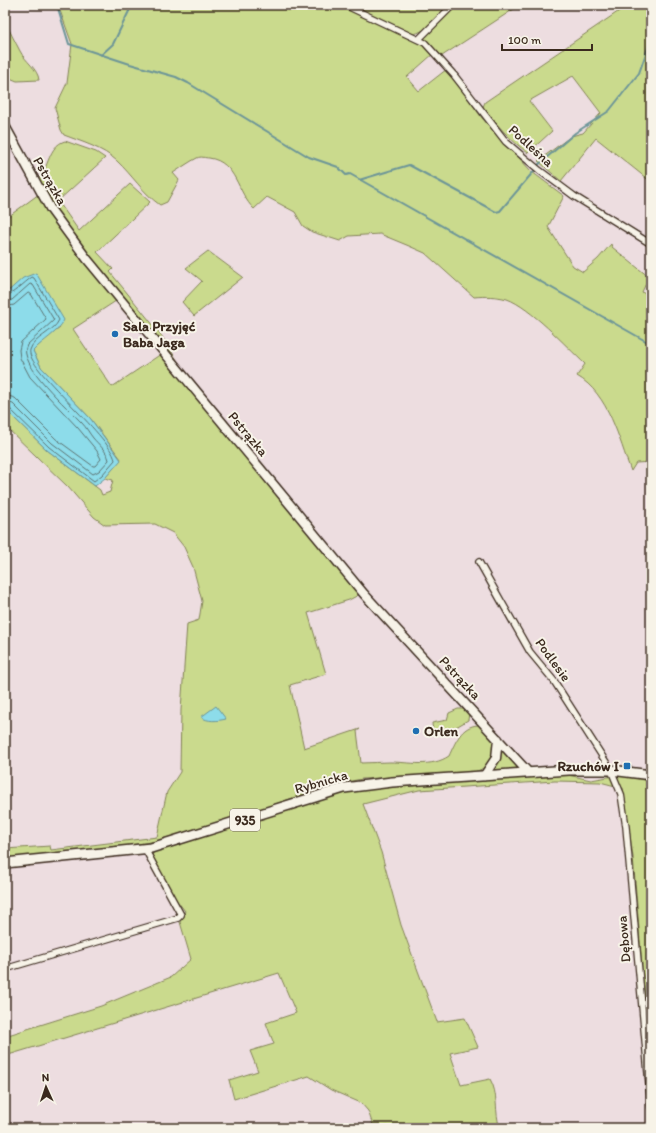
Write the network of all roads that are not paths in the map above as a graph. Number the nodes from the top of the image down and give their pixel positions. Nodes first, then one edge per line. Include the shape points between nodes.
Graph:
1 (345, 5) edge
2 (452, 5) edge
3 (419, 39) junction
4 (5, 126) edge
5 (651, 244) edge
6 (479, 562) dead end
7 (498, 739) junction
8 (611, 770) junction
9 (528, 772) junction
10 (651, 775) edge
11 (484, 776) junction
12 (145, 849) junction
13 (5, 863) edge
14 (5, 969) edge
15 (651, 1107) edge

1 - 3 street, Podleśna
2 - 3 street
3 - 5 street, Podleśna via 454,75 506,142 574,196
4 - 7 main road, Pstrązka via 51,210 87,259 364,594
6 - 8 street, Podlesie via 530,652 554,681
7 - 9 main road, Pstrązka
7 - 11 main road via 496,758
8 - 9 main road, Rybnicka / 935
8 - 10 main road, Rybnicka / 935
8 - 15 street, Dębowa via 621,794 625,815
9 - 11 main road, Rybnicka / 935
11 - 12 main road, Rybnicka / 935 via 344,788
12 - 13 main road, Rybnicka / 935
12 - 14 street via 181,915 178,918

